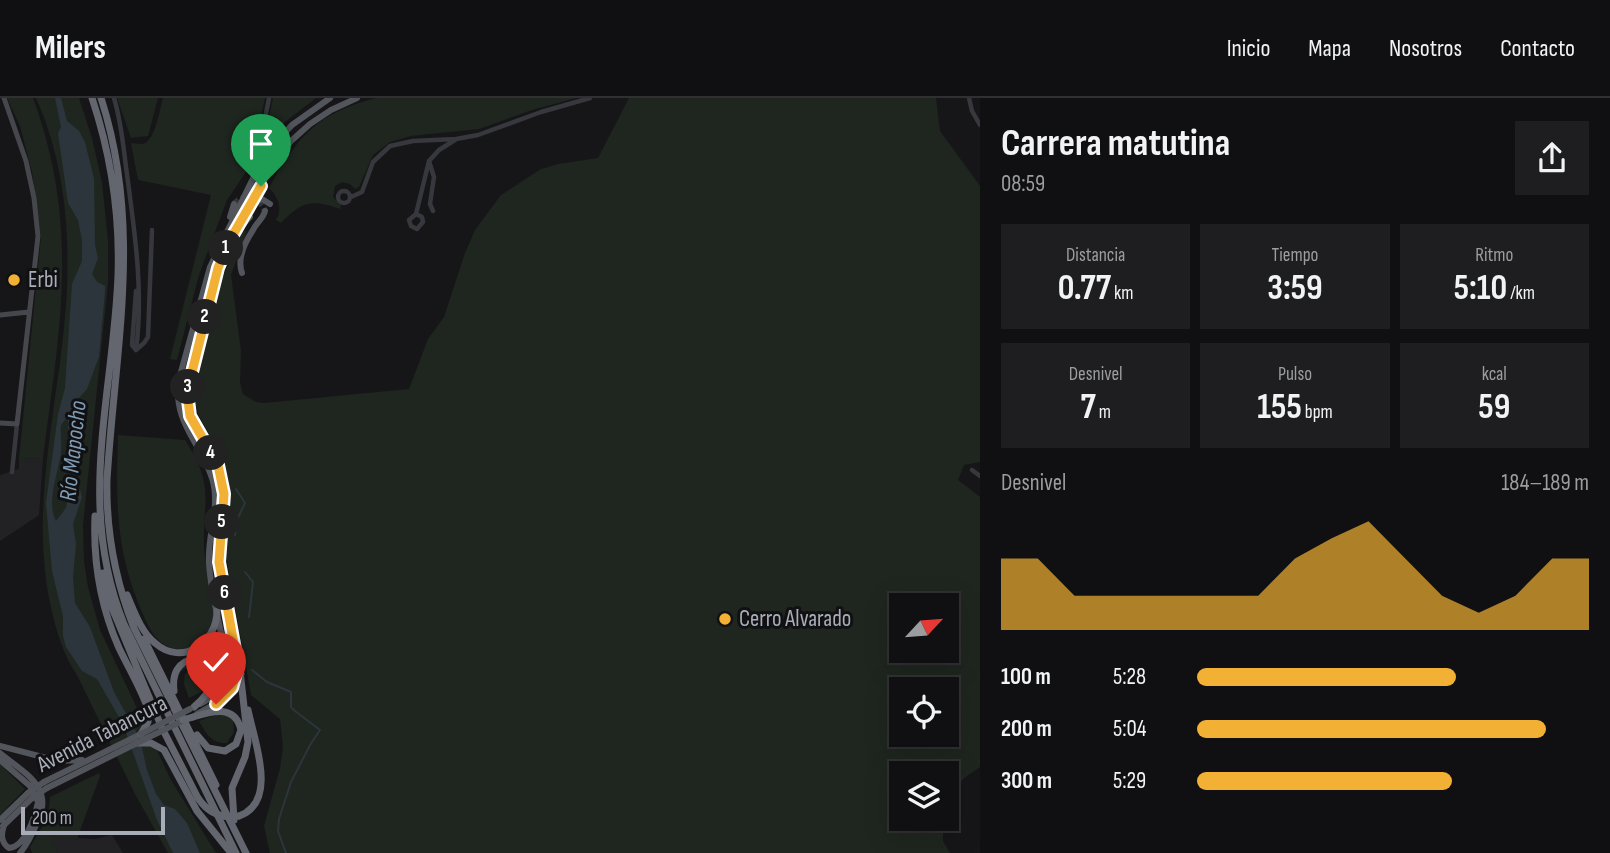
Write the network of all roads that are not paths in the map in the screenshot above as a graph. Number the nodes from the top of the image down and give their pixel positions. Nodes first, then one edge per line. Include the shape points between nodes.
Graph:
1 (4, 98) edge
2 (92, 98) edge
3 (101, 98) edge
4 (114, 98) edge
5 (269, 98) edge
6 (330, 98) edge
7 (357, 98) edge
8 (590, 98) edge
9 (969, 98) edge
10 (980, 125) edge
11 (456, 139) junction
12 (258, 155) dead end
13 (429, 161) junction
14 (261, 186) junction
15 (351, 197) dead end
16 (234, 204) dead end
17 (250, 204) junction
18 (265, 211) dead end
19 (433, 211) dead end
20 (416, 214) dead end
21 (250, 217) dead end
22 (152, 230) dead end
23 (230, 233) junction
24 (242, 273) dead end
25 (29, 312) junction
26 (0, 315) edge
27 (0, 423) edge
28 (17, 424) junction
29 (972, 470) dead end
30 (12, 472) dead end
31 (980, 476) edge
32 (99, 490) junction
33 (103, 555) junction
34 (116, 573) junction
35 (128, 611) junction
36 (217, 611) junction
37 (238, 660) junction
38 (240, 671) junction
39 (176, 702) junction
40 (190, 716) junction
41 (165, 725) junction
42 (141, 734) junction
43 (137, 743) junction
44 (0, 746) edge
45 (0, 753) edge
46 (0, 760) edge
47 (93, 760) junction
48 (226, 814) junction
49 (2, 824) edge
50 (238, 838) junction
51 (26, 845) junction
52 (20, 853) edge
53 (29, 853) edge
54 (234, 853) edge
55 (246, 853) edge

1 - 25 street via 23,148 36,211 38,246
2 - 32 highway via 109,164 118,259
3 - 34 highway via 117,157 125,242 107,492
4 - 22 street via 124,136 137,263 132,343 136,350 148,337
5 - 12 street
6 - 23 main road via 292,125 271,148
7 - 14 main road via 301,132
8 - 11 street
9 - 10 street
11 - 13 street
11 - 15 street via 390,146 373,162 362,192
13 - 19 street via 434,177
13 - 20 street
14 - 17 main road
14 - 17 main road via 270,204 260,199
16 - 23 main road
17 - 23 main road
18 - 24 main road via 240,261
21 - 23 main road
23 - 36 main road via 208,275 177,391 183,422 215,491 209,557
23 - 37 main road via 213,282 187,398 190,416 223,482 219,562
25 - 26 street
25 - 28 street
27 - 28 street
28 - 30 street
29 - 31 street
32 - 33 highway
32 - 42 highway via 94,548 99,587 111,629 149,714
33 - 38 highway, bridge via 112,608 166,737 198,798 211,813 223,817 239,816 254,807 262,787
33 - 54 highway via 124,624
34 - 35 highway
34 - 36 highway via 146,634 165,650 181,653 201,646 214,629
35 - 39 highway
35 - 48 highway
36 - 40 main road via 228,674 222,689
37 - 38 highway
37 - 40 main road via 228,694
38 - 50 highway via 248,742 232,794
39 - 40 highway
39 - 40 highway via 173,685 177,669 188,660 200,660 211,669 214,684
40 - 40 highway via 215,710 229,713 239,723 239,739 229,750 205,746
40 - 41 main road, Avenida Tabancura, bridge
40 - 41 main road, Avenida Tabancura, bridge
40 - 48 highway
41 - 42 main road, Avenida Tabancura, bridge
41 - 43 main road, Avenida Tabancura, bridge
42 - 47 main road, Avenida Tabancura
43 - 47 main road, Avenida Tabancura
43 - 54 highway via 162,748 197,811
44 - 47 main road via 63,762
45 - 51 main road via 33,780 42,794 43,810
46 - 49 main road via 30,786 38,802 16,847 2,842
47 - 49 main road, Avenida Tabancura, bridge via 30,795
48 - 50 highway
50 - 55 highway
51 - 52 main road
51 - 53 street

